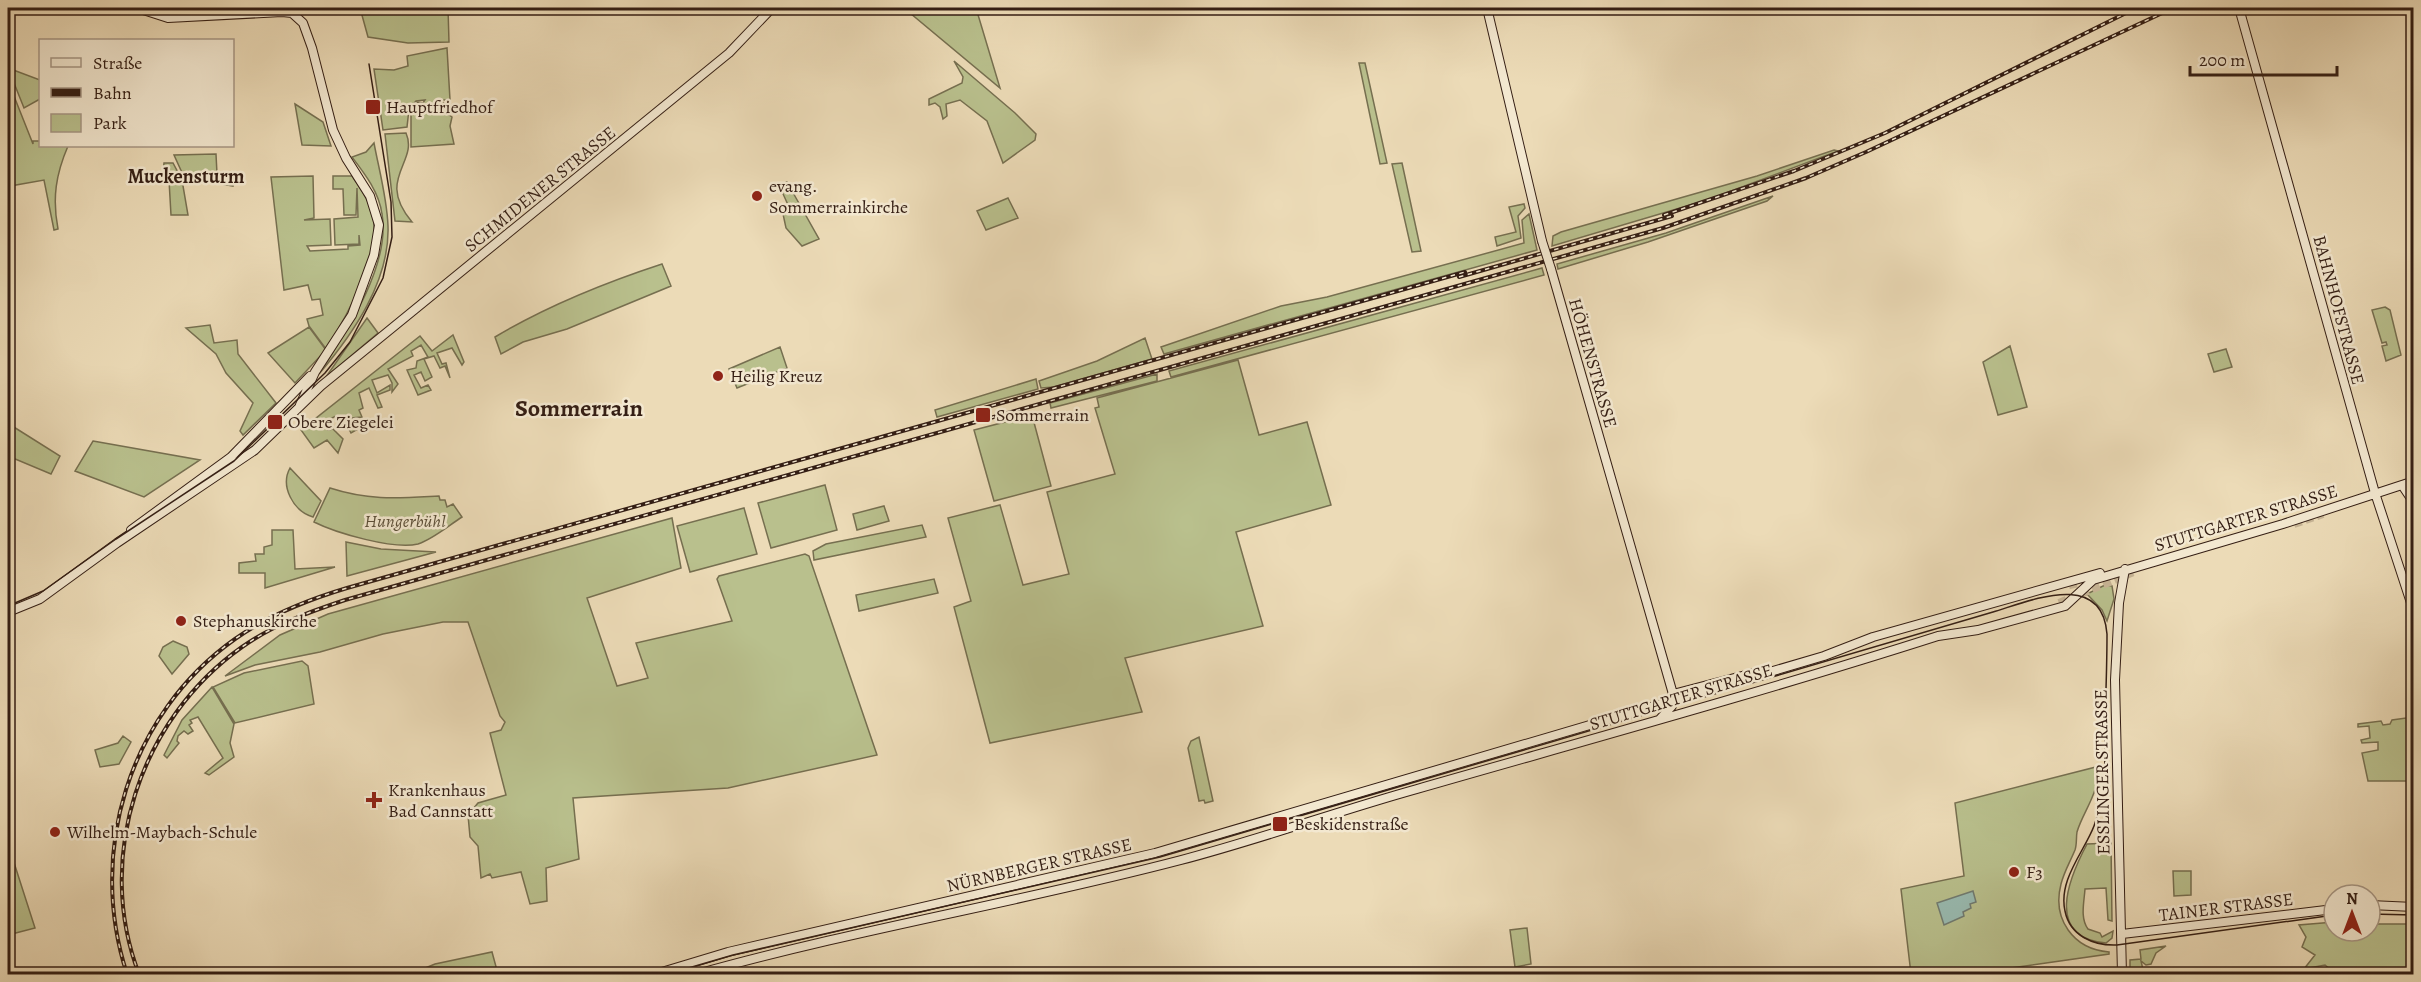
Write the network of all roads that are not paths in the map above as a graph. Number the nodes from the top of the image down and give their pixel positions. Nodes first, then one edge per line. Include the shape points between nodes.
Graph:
1 (137, 8) edge
2 (772, 8) edge
3 (1487, 8) edge
4 (2240, 11) edge
5 (315, 372) junction
6 (320, 387) junction
7 (306, 391) junction
8 (294, 394) junction
9 (297, 409) junction
10 (2414, 481) edge
11 (2402, 484) junction
12 (2375, 493) junction
13 (2414, 503) edge
14 (117, 543) junction
15 (2125, 569) junction
16 (2079, 578) junction
17 (2102, 578) junction
18 (2068, 581) junction
19 (2058, 587) tunnel mouth
20 (2121, 589) junction
21 (2078, 593) junction
22 (2059, 603) tunnel mouth
23 (8, 612) edge
24 (2414, 612) edge
25 (1934, 620) junction
26 (1938, 636) junction
27 (1673, 697) junction
28 (1691, 711) junction
29 (1659, 720) junction
30 (1426, 774) joint
31 (1224, 833) junction
32 (1205, 839) junction
33 (1238, 843) joint
34 (1215, 850) junction
35 (1196, 855) junction
36 (2382, 906) edge
37 (2414, 907) edge
38 (2322, 910) edge
39 (2122, 934) junction
40 (655, 975) edge
41 (697, 975) edge
42 (2122, 975) edge

1 - 5 main road via 168,18 282,12 292,13 303,23 333,130 370,196 379,225 374,255 352,315
2 - 6 main road, SCHMIDENER STRASSE via 729,53
3 - 27 main road, HÖHENSTRASSE, bridge via 1542,240
4 - 12 main road, BAHNHOFSTRASSE
5 - 7 main road
5 - 8 main road
6 - 7 main road, SCHMIDENER STRASSE
6 - 9 main road, SCHMIDENER STRASSE
7 - 8 main road, SCHMIDENER STRASSE
7 - 9 main road, SCHMIDENER STRASSE
8 - 14 main road, SCHMIDENER STRASSE via 231,456 149,514
9 - 14 main road, SCHMIDENER STRASSE via 253,452
10 - 11 main road, STUTTGARTER STRASSE
11 - 12 main road, STUTTGARTER STRASSE
11 - 13 main road
12 - 15 main road, STUTTGARTER STRASSE
12 - 24 main road, BAHNHOFSTRASSE
14 - 23 main road, SCHMIDENER STRASSE via 40,599
15 - 16 main road, STUTTGARTER STRASSE
15 - 17 main road, STUTTGARTER STRASSE
15 - 20 main road, ESSLINGER STRASSE
16 - 18 main road, STUTTGARTER STRASSE
16 - 21 main road
17 - 20 main road via 2114,580
17 - 21 main road, STUTTGARTER STRASSE
18 - 21 main road
18 - 25 main road, STUTTGARTER STRASSE
19 - 25 main road
20 - 39 main road, ESSLINGER STRASSE via 2115,680
21 - 26 main road, STUTTGARTER STRASSE via 2065,606 1978,630
22 - 26 main road
25 - 27 main road, STUTTGARTER STRASSE via 1788,667
26 - 28 main road, STUTTGARTER STRASSE
27 - 28 main road
27 - 29 main road via 1669,710
27 - 30 main road, STUTTGARTER STRASSE
28 - 29 main road, STUTTGARTER STRASSE
29 - 33 main road, STUTTGARTER STRASSE
30 - 31 main road, NÜRNBERGER STRASSE
31 - 32 main road, NÜRNBERGER STRASSE
31 - 34 main road via 1215,841
32 - 35 main road via 1205,847
32 - 40 main road, NÜRNBERGER STRASSE via 728,952
33 - 34 main road, NÜRNBERGER STRASSE
34 - 35 main road, NÜRNBERGER STRASSE
35 - 41 main road, NÜRNBERGER STRASSE via 775,953
36 - 37 main road
38 - 39 main road, TAINER STRASSE
39 - 42 main road, ESSLINGER STRASSE

